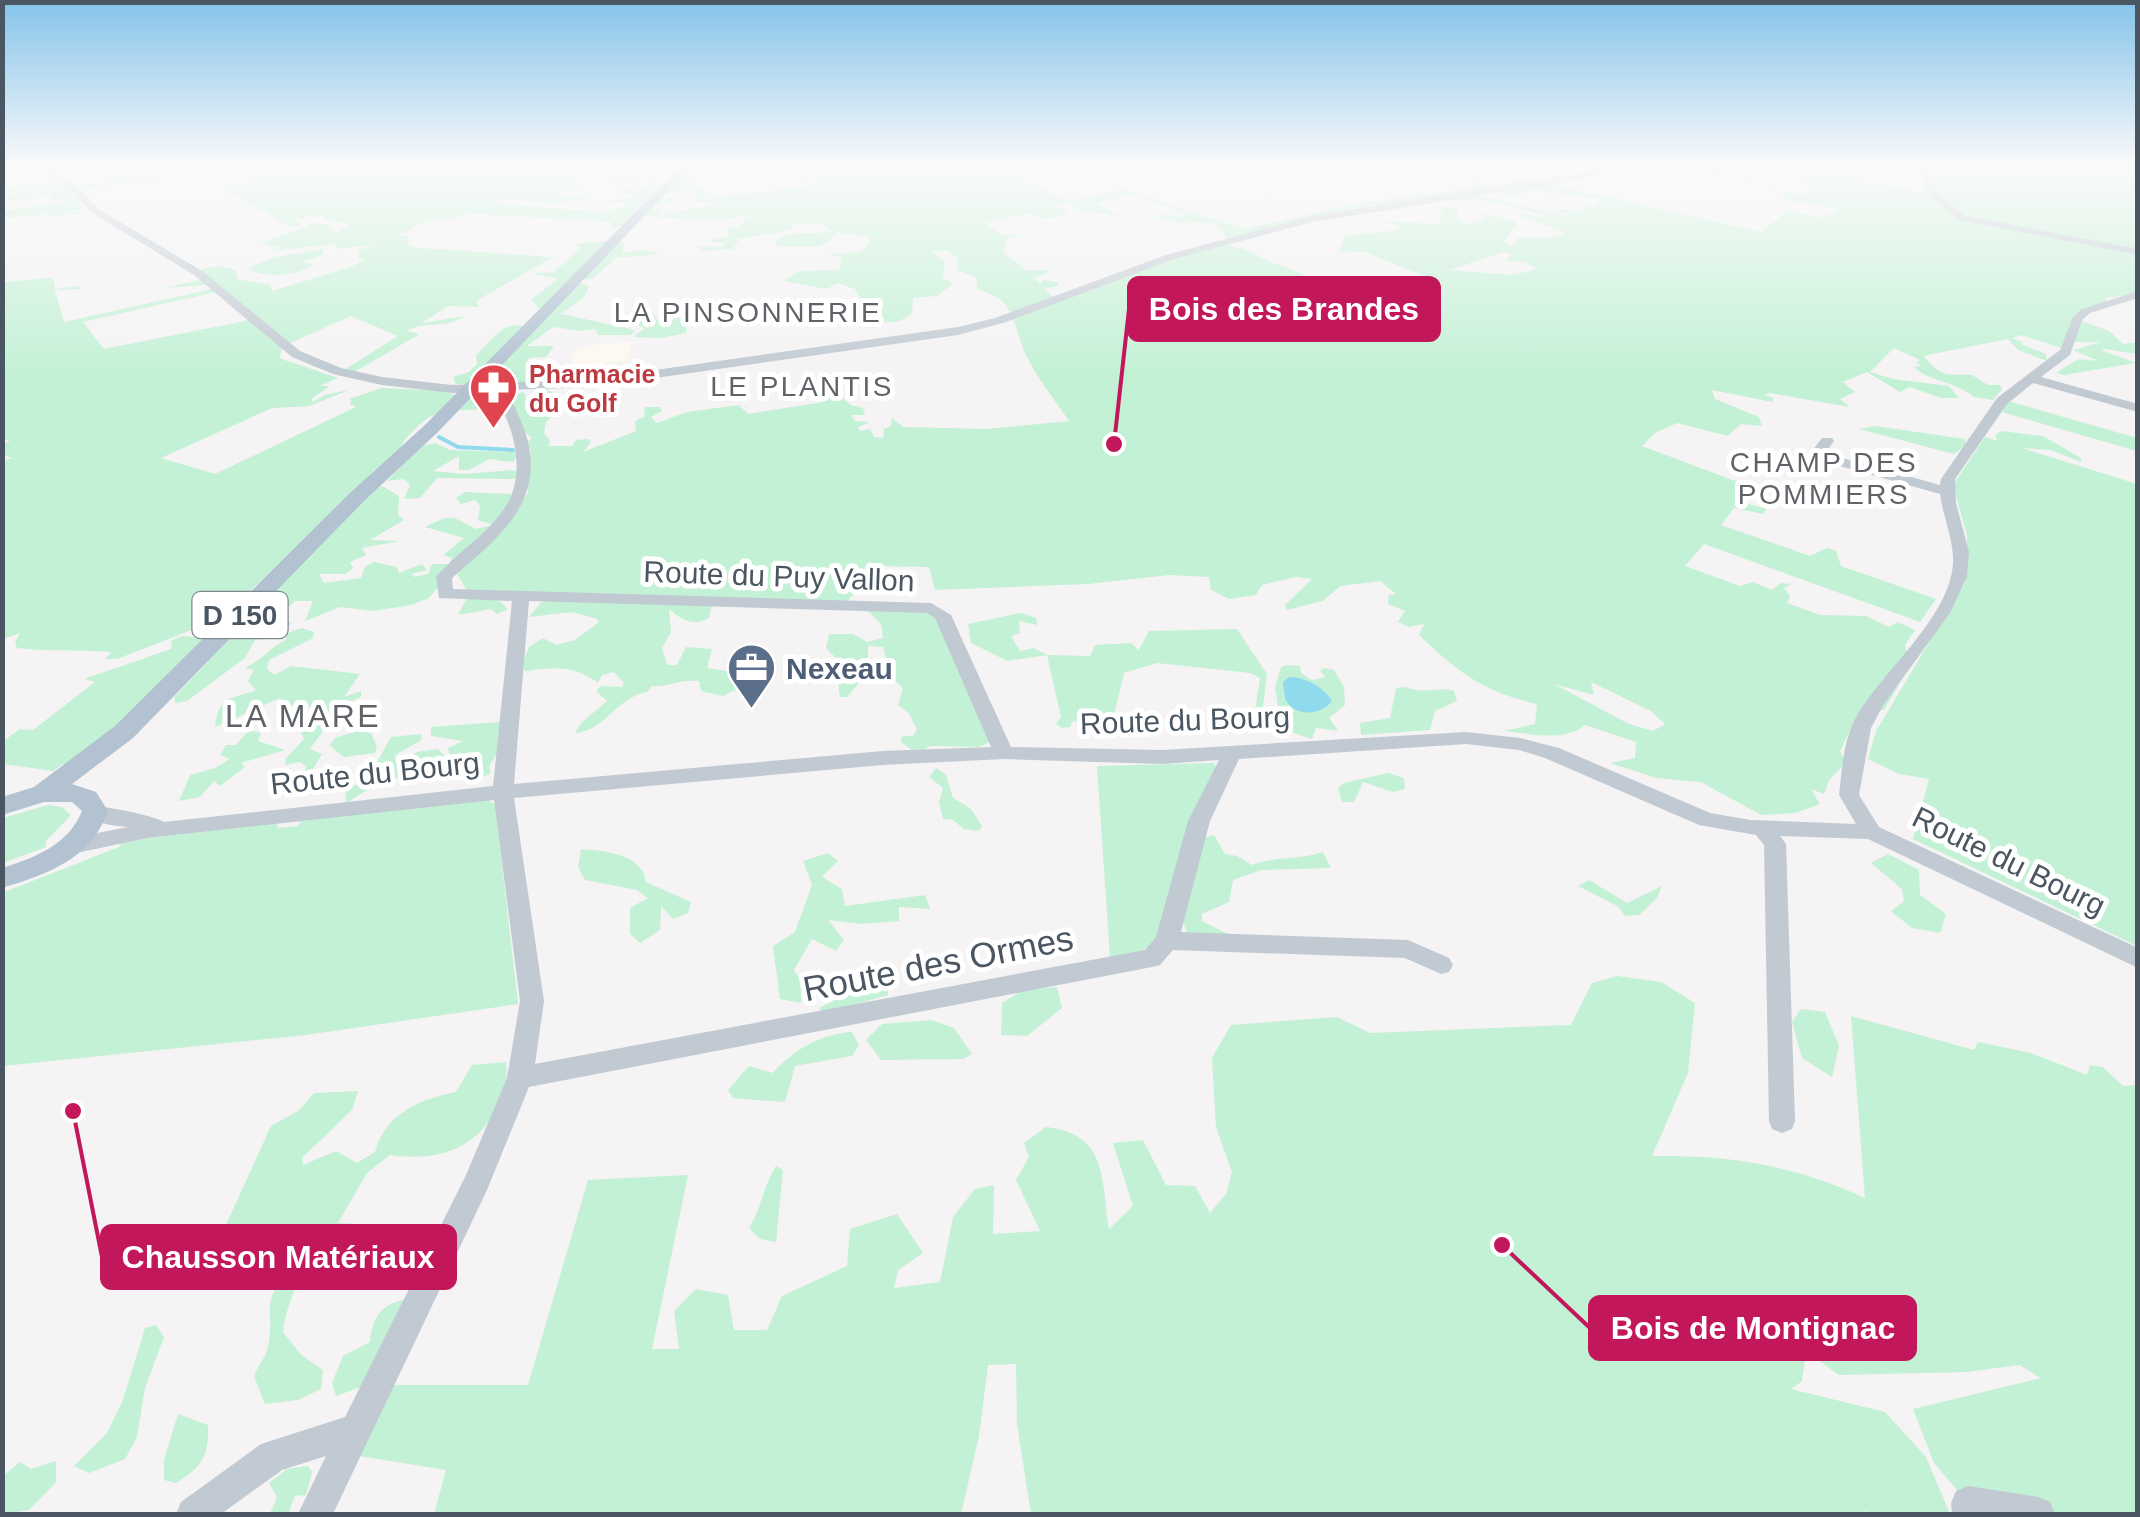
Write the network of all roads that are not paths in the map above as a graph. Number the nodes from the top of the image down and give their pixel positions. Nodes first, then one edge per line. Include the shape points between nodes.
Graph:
1 (135, 235) edge
2 (619, 235) edge
3 (1250, 235) edge
4 (2044, 235) edge
5 (2138, 252) edge
6 (2138, 294) edge
7 (2033, 379) junction
8 (501, 387) junction
9 (465, 388) junction
10 (2138, 408) edge
11 (1827, 442) dead end
12 (1946, 491) junction
13 (521, 596) junction
14 (124, 732) junction
15 (1004, 752) junction
16 (1231, 754) junction
17 (504, 792) junction
18 (44, 793) junction
19 (1848, 794) junction
20 (4, 804) edge
21 (91, 805) junction
22 (191, 826) junction
23 (1762, 827) junction
24 (1819, 828) junction
25 (1871, 832) junction
26 (72, 846) junction
27 (2, 878) edge
28 (1166, 941) junction
29 (2138, 959) edge
30 (1441, 964) dead end
31 (520, 1078) junction
32 (1782, 1121) dead end
33 (356, 1430) junction
34 (193, 1514) edge
35 (315, 1514) edge
36 (1970, 1514) edge
37 (2038, 1514) edge

1 - 9 street via 198,273 296,354 382,381
2 - 9 main road, D 150
3 - 8 street via 958,331 592,383
4 - 5 street
6 - 7 street via 2086,311 2066,352
7 - 10 street
7 - 12 street via 2002,400 1948,478
8 - 9 street
8 - 13 street via 524,452 513,514 444,577 446,594
9 - 14 main road, D 150
11 - 12 street via 1812,460
12 - 19 street via 1960,576 1864,721
13 - 15 street, Route du Puy Vallon via 931,608 942,614
13 - 17 street
14 - 18 main road, D 150
14 - 21 main road, D 150 via 95,770
15 - 16 street, Route du Bourg via 1115,758
15 - 17 street, Route du Bourg
16 - 23 street, Route du Bourg via 1466,738 1520,744 1706,820
16 - 28 street via 1199,821
17 - 22 street, Route du Bourg
17 - 31 street via 532,1001
18 - 20 main road
18 - 21 main road via 76,793
19 - 24 street
19 - 25 street
21 - 22 street, Route du Bourg via 129,821
21 - 26 main road via 92,822
22 - 26 street, Route du Bourg
23 - 24 street, Route du Bourg
23 - 32 street via 1774,844
24 - 25 street, Route du Bourg
25 - 29 street, Route du Bourg
26 - 27 main road
28 - 30 street via 1408,949
28 - 31 street, Route des Ormes via 1152,958
31 - 33 street
33 - 34 street via 273,1456
33 - 35 street
36 - 37 street via 1968,1504

